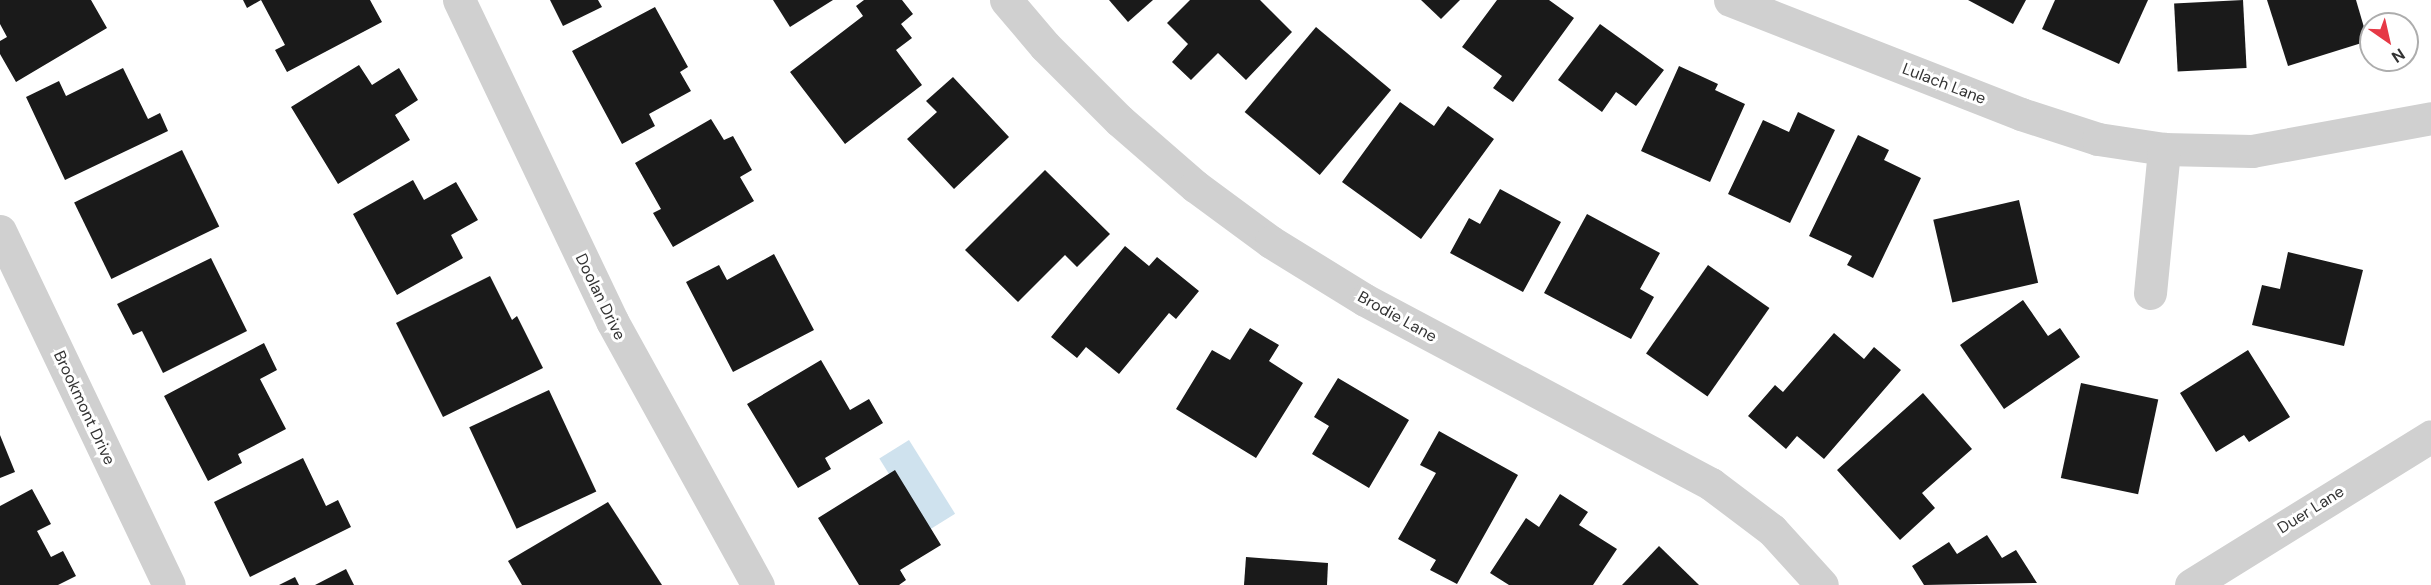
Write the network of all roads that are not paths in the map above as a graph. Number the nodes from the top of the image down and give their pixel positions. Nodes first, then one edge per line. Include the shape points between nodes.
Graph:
1 (459, 0) edge
2 (1006, 0) edge
3 (1730, 0) edge
4 (2431, 117) edge
5 (2164, 149) junction
6 (0, 231) edge
7 (2150, 293) dead end
8 (2431, 436) edge
9 (169, 585) edge
10 (758, 585) edge
11 (1822, 585) edge
12 (2191, 585) edge

1 - 10 street, Doolan Drive via 612,321
2 - 11 street, Brodie Lane via 1045,46 1119,120 1195,186 1271,242 1365,300 1711,484 1772,530
3 - 5 street, Lulach Lane via 2021,114 2098,139
4 - 5 street, Lulach Lane via 2252,151
5 - 7 street
6 - 9 street, Brookmont Drive
8 - 12 street, Duer Lane

